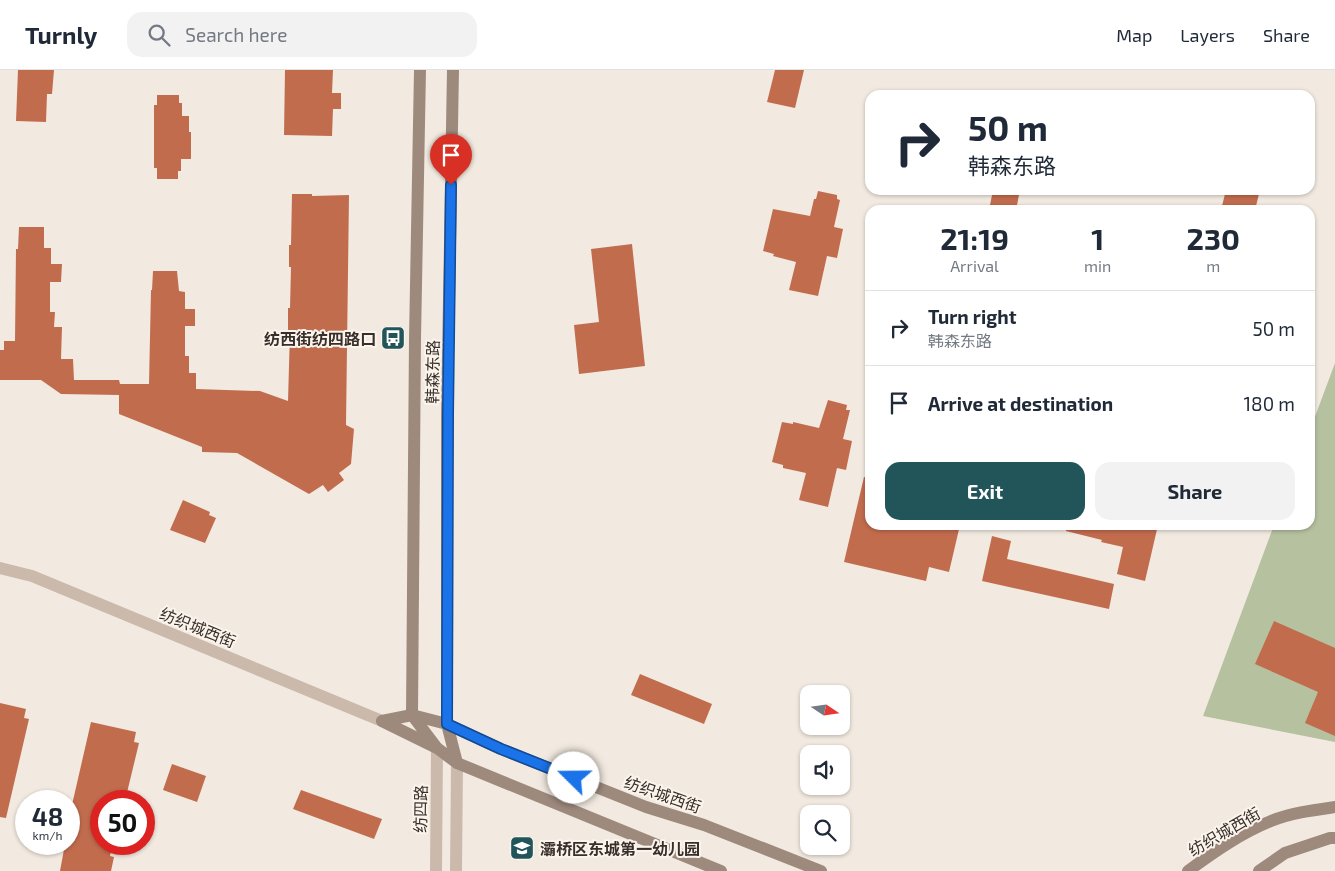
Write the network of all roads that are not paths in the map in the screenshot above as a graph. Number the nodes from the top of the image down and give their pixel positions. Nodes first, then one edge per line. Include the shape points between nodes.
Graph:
1 (420, 70) edge
2 (453, 70) edge
3 (0, 568) edge
4 (412, 715) junction
5 (382, 721) junction
6 (447, 724) junction
7 (437, 748) junction
8 (457, 763) junction
9 (1335, 806) edge
10 (1335, 838) edge
11 (436, 871) edge
12 (456, 871) edge
13 (721, 871) edge
14 (821, 871) edge
15 (1188, 871) edge
16 (1259, 871) edge

1 - 4 main road, 韩森东路
2 - 6 main road, 韩森东路
3 - 5 street, 纺织城西街 via 32,576
4 - 5 main road, 纺织城西街
4 - 6 main road, 纺织城西街
4 - 7 main road
5 - 7 main road, 纺织城西街
6 - 8 main road, 韩森东路
6 - 14 main road, 纺织城西街 via 646,807 704,825
7 - 8 main road, 纺织城西街
7 - 11 street, 纺四路
8 - 12 street
8 - 13 main road, 纺织城西街
9 - 15 main road, 纺织城西街 via 1272,821 1212,853
10 - 16 main road via 1284,853

